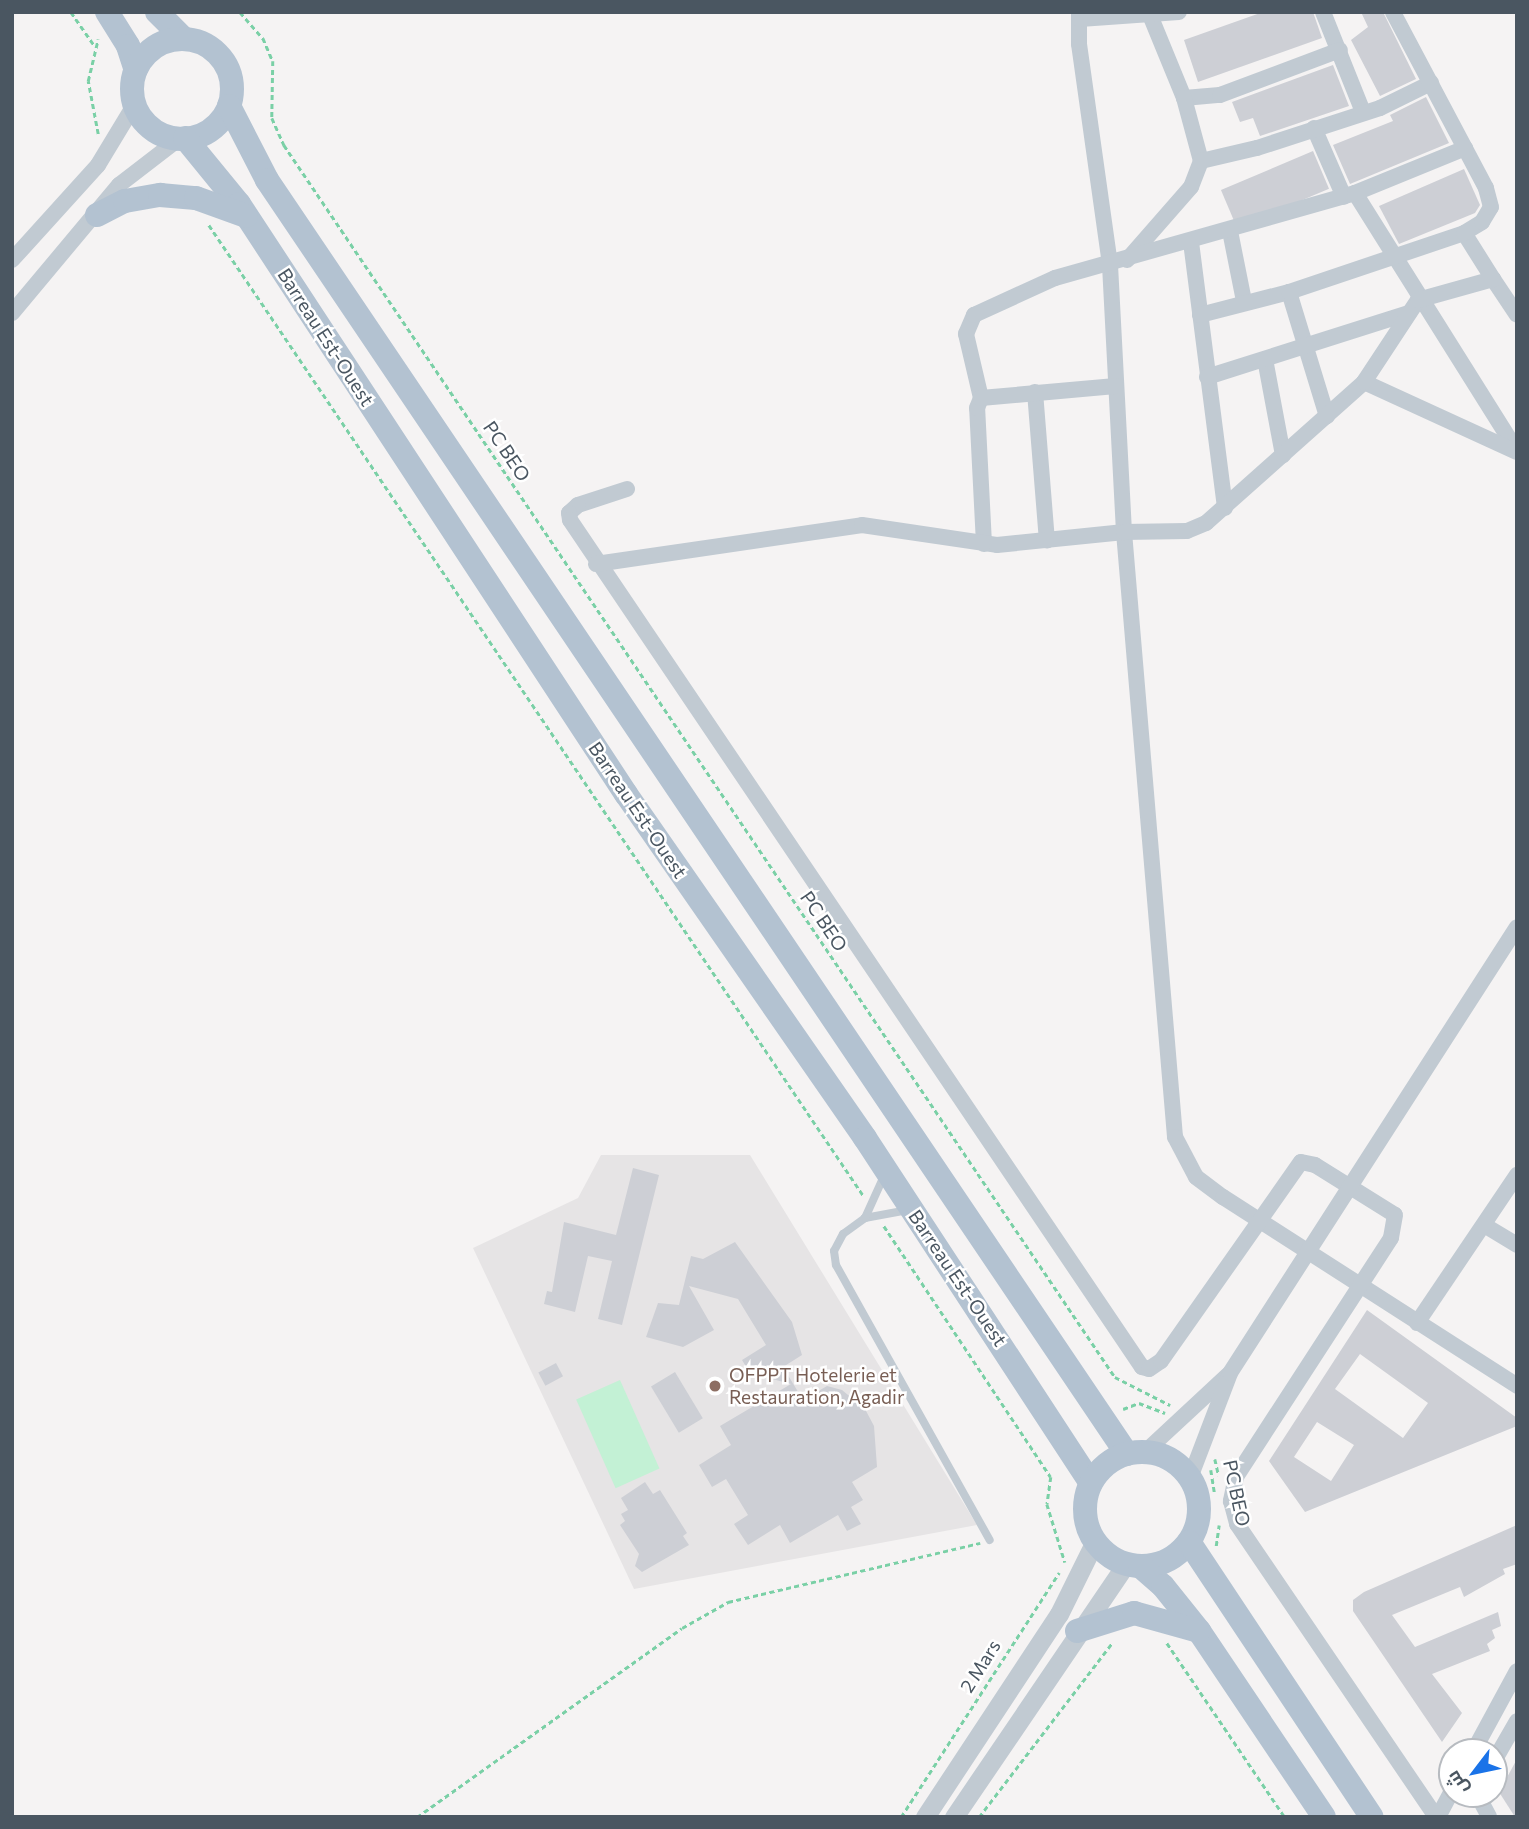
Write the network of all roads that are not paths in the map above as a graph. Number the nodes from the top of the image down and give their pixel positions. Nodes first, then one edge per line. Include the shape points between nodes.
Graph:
1 (157, 12) edge
2 (1177, 12) edge
3 (1341, 12) edge
4 (1393, 12) edge
5 (109, 15) edge
6 (1150, 15) junction
7 (1080, 16) edge
8 (1325, 16) edge
9 (184, 39) junction
10 (1340, 50) junction
11 (136, 70) junction
12 (1431, 83) junction
13 (1184, 97) junction
14 (135, 104) junction
15 (229, 106) junction
16 (1363, 111) junction
17 (1314, 128) junction
18 (182, 138) junction
19 (1465, 148) junction
20 (1201, 161) junction
21 (1349, 195) junction
22 (97, 215) junction
23 (247, 217) junction
24 (1230, 232) junction
25 (1464, 233) junction
26 (1191, 242) junction
27 (1394, 256) junction
28 (12, 260) edge
29 (1127, 260) junction
30 (1110, 265) junction
31 (1493, 279) junction
32 (1289, 292) junction
33 (1244, 301) junction
34 (1413, 307) junction
35 (12, 313) edge
36 (1200, 315) junction
37 (1517, 315) edge
38 (1305, 346) junction
39 (1265, 359) junction
40 (1207, 377) junction
41 (1364, 382) junction
42 (1115, 386) junction
43 (1035, 392) junction
44 (981, 398) junction
45 (1326, 416) junction
46 (1517, 452) edge
47 (1283, 456) junction
48 (627, 489) dead end
49 (1225, 508) junction
50 (1124, 532) junction
51 (1047, 541) junction
52 (984, 544) junction
53 (596, 564) junction
54 (1517, 927) edge
55 (886, 1171) junction
56 (1517, 1175) edge
57 (1352, 1187) junction
58 (913, 1210) junction
59 (865, 1218) junction
60 (1259, 1221) junction
61 (1484, 1225) junction
62 (1517, 1245) edge
63 (1309, 1252) junction
64 (1362, 1284) junction
65 (1417, 1323) junction
66 (1230, 1373) junction
67 (1517, 1387) edge
68 (1136, 1453) junction
69 (1190, 1478) junction
70 (1091, 1483) junction
71 (990, 1540) road end
72 (1095, 1541) junction
73 (1189, 1542) junction
74 (1133, 1565) junction
75 (1077, 1631) junction
76 (1199, 1631) junction
77 (1516, 1675) edge
78 (1517, 1721) edge
79 (1481, 1738) edge
80 (1507, 1738) edge
81 (925, 1817) edge
82 (954, 1817) edge
83 (1324, 1817) edge
84 (1371, 1817) edge
85 (1437, 1817) edge

1 - 9 main road
2 - 6 street
3 - 8 street
4 - 12 street
5 - 11 main road
6 - 7 street
6 - 13 street
7 - 30 street via 1079,44
8 - 10 street
9 - 11 main road via 155,47
9 - 15 main road via 204,44 220,57 230,75
10 - 13 street via 1220,95
10 - 16 street
11 - 14 main road
12 - 16 street via 1399,101
12 - 19 street
13 - 20 street
14 - 18 main road via 157,131
14 - 28 street via 107,153
15 - 18 main road via 207,132
15 - 68 main road, Barreau Est-Ouest via 267,180 1102,1417
16 - 17 street
17 - 20 street
17 - 21 street
18 - 22 street via 131,173
18 - 23 main road, Barreau Est-Ouest
19 - 21 street
19 - 25 street via 1491,207 1482,222
20 - 29 street via 1191,187
21 - 24 street
21 - 27 street
22 - 23 main road via 108,206 143,197 192,197
22 - 35 street
23 - 55 main road, Barreau Est-Ouest via 626,794
24 - 26 street
24 - 33 street
25 - 27 street
25 - 31 street
26 - 29 street
26 - 36 street
27 - 32 street
27 - 34 street
29 - 30 street
30 - 42 street
30 - 44 street via 1055,278 974,315 966,334
31 - 34 street
31 - 37 street
32 - 33 street
32 - 38 street
33 - 36 street
34 - 38 street
34 - 41 street
34 - 46 street
36 - 40 street
38 - 39 street
38 - 45 street
39 - 40 street
39 - 47 street
40 - 49 street
41 - 45 street
41 - 46 street
42 - 43 street
42 - 50 street
43 - 44 street
43 - 51 street
44 - 52 street via 977,408
45 - 47 street
47 - 49 street
48 - 53 street via 578,505 569,513
49 - 50 street via 1187,531
50 - 51 street
50 - 60 street via 1175,1137 1196,1177
51 - 52 street
52 - 53 street via 862,526
53 - 60 street via 1142,1367 1149,1369 1161,1361
54 - 57 street
55 - 58 main road, Barreau Est-Ouest
55 - 59 lane
56 - 61 street
57 - 60 street via 1301,1162
57 - 63 street
57 - 64 street via 1391,1211 1396,1220
58 - 59 lane
58 - 70 main road, Barreau Est-Ouest
59 - 71 lane via 836,1241 836,1265
60 - 63 street
61 - 62 street
61 - 65 street
63 - 64 street
63 - 66 street
64 - 65 street
64 - 85 street via 1236,1477 1231,1501 1237,1524
65 - 67 street
66 - 68 street
66 - 69 street
68 - 69 main road via 1170,1461
68 - 70 main road via 1112,1461
69 - 73 main road via 1199,1510
70 - 72 main road via 1085,1511
72 - 74 main road
72 - 81 street via 1059,1614
73 - 74 main road via 1168,1561
73 - 84 main road
74 - 75 street
74 - 76 main road via 1163,1586
75 - 76 main road via 1142,1614
75 - 82 street
76 - 83 main road
77 - 79 street
78 - 80 street

